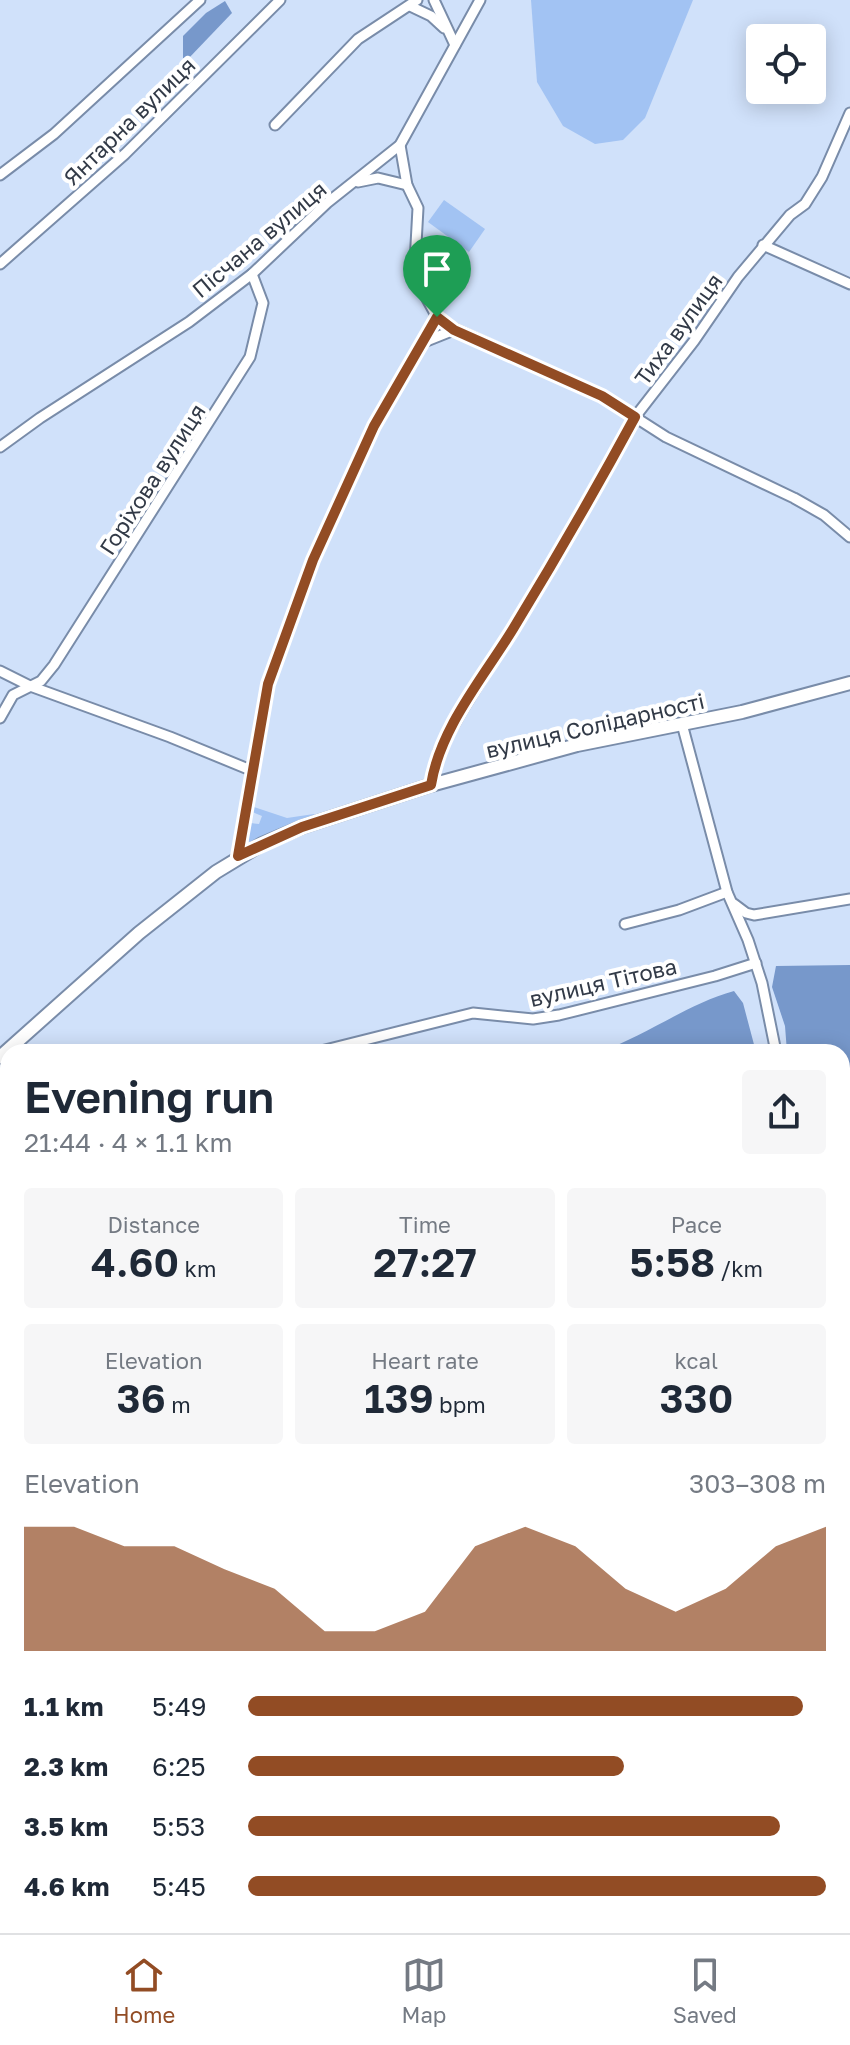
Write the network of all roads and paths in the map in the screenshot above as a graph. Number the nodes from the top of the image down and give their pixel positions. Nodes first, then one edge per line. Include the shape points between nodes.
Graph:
1 (200, 0) edge
2 (280, 0) edge
3 (434, 0) edge
4 (480, 0) edge
5 (414, 3) edge
6 (447, 30) junction
7 (455, 45) junction
8 (850, 113) edge
9 (275, 125) dead end
10 (400, 145) junction
11 (0, 175) edge
12 (355, 183) junction
13 (407, 185) junction
14 (763, 245) junction
15 (0, 264) edge
16 (252, 274) junction
17 (850, 284) edge
18 (437, 317) junction
19 (454, 330) junction
20 (421, 344) junction
21 (635, 417) junction
22 (0, 447) edge
23 (850, 537) edge
24 (0, 671) edge
25 (850, 683) edge
26 (30, 686) junction
27 (0, 718) edge
28 (682, 724) junction
29 (253, 771) junction
30 (431, 785) junction
31 (238, 856) junction
32 (729, 897) junction
33 (850, 899) edge
34 (625, 924) dead end
35 (756, 963) junction
36 (15, 1044) edge
37 (349, 1044) edge
38 (774, 1044) edge

1 - 11 street, Янтарна вулиця via 54,134
2 - 15 street, Янтарна вулиця via 125,154
3 - 6 street
4 - 7 street, Пісчана вулиця
5 - 6 street
5 - 9 street via 358,39
6 - 7 street
7 - 10 street, Пісчана вулиця
8 - 14 street, Тиха вулиця via 805,204
10 - 12 street, Пісчана вулиця
10 - 13 street
12 - 13 street via 378,178
12 - 16 street, Пісчана вулиця
13 - 18 street via 418,208 415,263 420,286
14 - 17 street
14 - 21 street, Тиха вулиця
16 - 22 street, Пісчана вулиця
16 - 26 street, Горіхова вулиця via 263,303 250,357 54,665
18 - 19 street
18 - 20 street
19 - 20 street
19 - 21 street via 602,396
20 - 29 street via 374,426 313,560 268,684
21 - 23 street via 794,498
21 - 30 street, Тиха вулиця via 439,751
24 - 26 street
25 - 28 main road, вулиця Солідарності
26 - 27 street, Горіхова вулиця via 13,695
26 - 29 street
28 - 30 main road, вулиця Солідарності via 577,745
28 - 32 street
29 - 31 street
30 - 31 main road, вулиця Солідарності via 302,827
31 - 36 main road, вулиця Солідарності via 139,933
32 - 33 street via 754,915
32 - 34 street
32 - 35 street
35 - 37 street, вулиця Тітова via 559,1015 533,1019 473,1013
35 - 38 street

